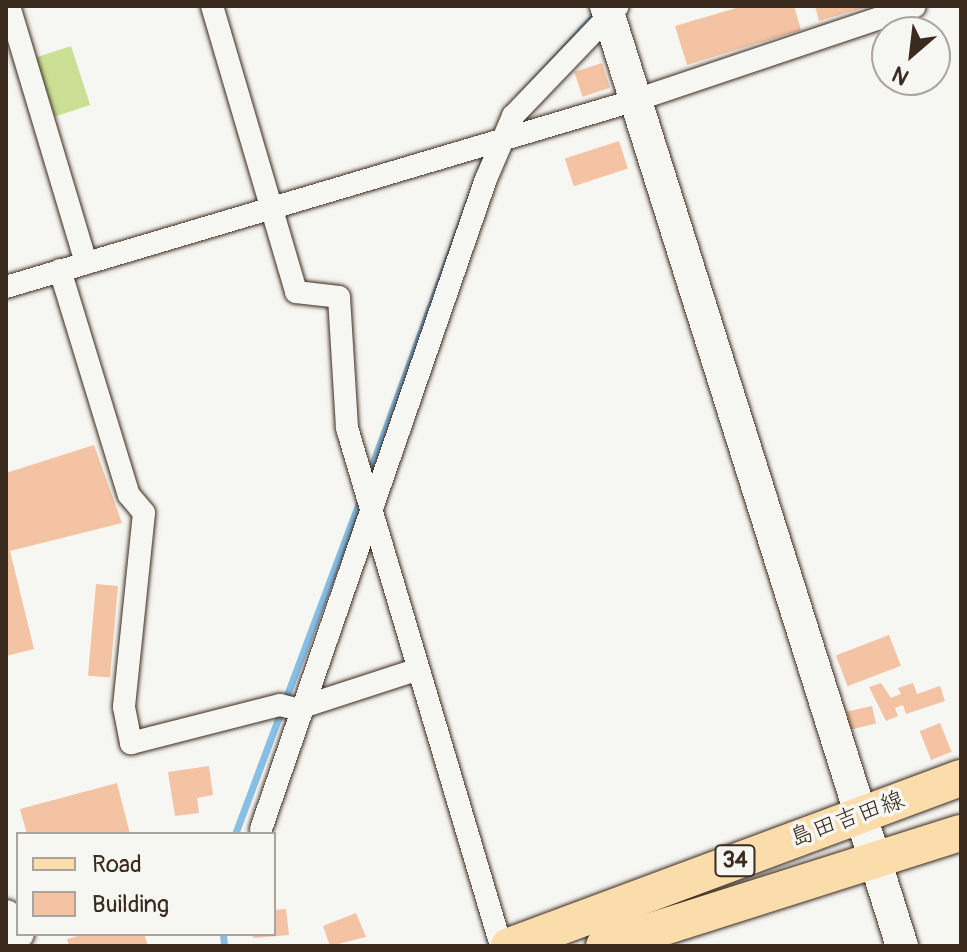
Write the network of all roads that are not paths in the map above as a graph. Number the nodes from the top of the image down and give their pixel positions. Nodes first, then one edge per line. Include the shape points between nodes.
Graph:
1 (9, 6) edge
2 (212, 6) edge
3 (915, 6) edge
4 (610, 10) edge
5 (636, 100) junction
6 (503, 139) junction
7 (273, 206) junction
8 (86, 263) junction
9 (60, 270) junction
10 (6, 287) edge
11 (369, 515) junction
12 (416, 670) junction
13 (293, 707) junction
14 (961, 778) edge
15 (860, 814) junction
16 (261, 829) dead end
17 (961, 833) edge
18 (875, 863) junction
19 (501, 946) edge
20 (509, 946) edge
21 (604, 946) edge
22 (902, 946) edge

1 - 8 street
2 - 7 street
3 - 5 street
4 - 5 street
4 - 6 street via 513,116
5 - 6 street
5 - 15 street
6 - 7 street
6 - 11 street via 425,344
7 - 8 street
7 - 11 street via 296,292 339,297 347,428
8 - 9 street
9 - 10 street
9 - 13 street via 129,495 144,513 124,707 131,743
11 - 12 street
11 - 13 street
12 - 13 street
12 - 19 street
13 - 16 street
14 - 15 main road, 島田吉田線 / 34
15 - 18 street
15 - 20 main road, 島田吉田線 / 34
17 - 18 main road, 島田吉田線 / 34
18 - 21 main road, 島田吉田線 / 34
18 - 22 street

